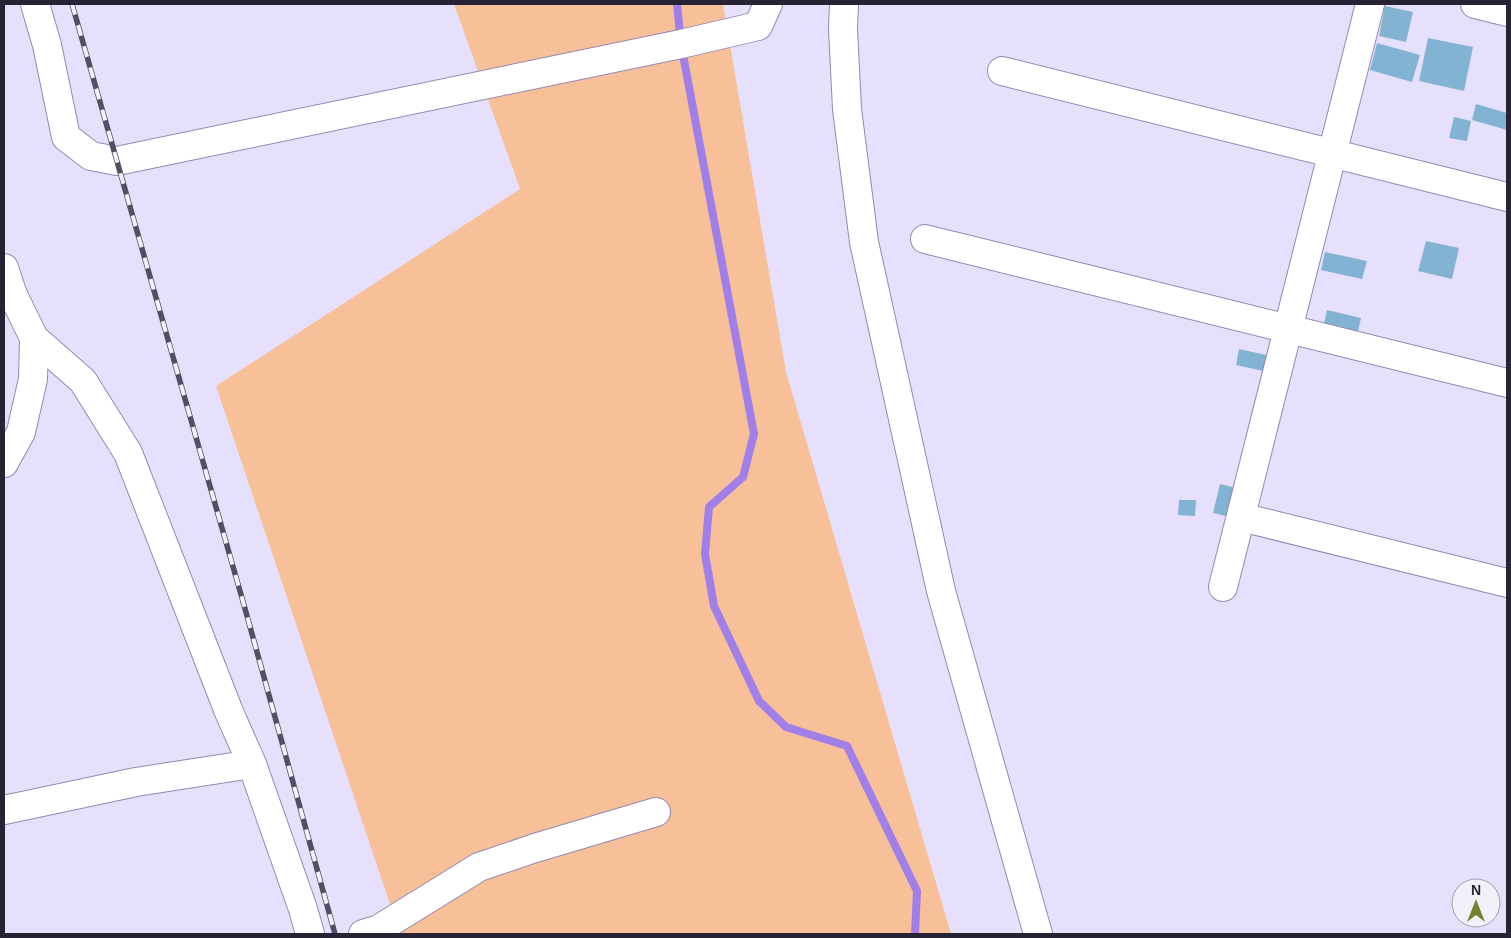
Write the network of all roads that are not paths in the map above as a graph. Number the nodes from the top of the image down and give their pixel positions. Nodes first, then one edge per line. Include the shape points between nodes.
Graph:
1 (35, 4) edge
2 (768, 4) edge
3 (844, 4) edge
4 (1370, 4) edge
5 (1475, 4) edge
6 (1507, 12) edge
7 (1002, 71) dead end
8 (1332, 153) junction
9 (1507, 197) edge
10 (925, 239) dead end
11 (4, 268) edge
12 (1288, 329) junction
13 (34, 338) junction
14 (1507, 383) edge
15 (4, 463) edge
16 (1241, 517) junction
17 (1507, 583) edge
18 (1223, 587) dead end
19 (252, 764) junction
20 (4, 810) edge
21 (656, 812) dead end
22 (310, 934) edge
23 (363, 934) edge
24 (1038, 934) edge

1 - 2 street via 66,137 91,156 117,160 758,26
3 - 24 street via 842,29 847,109 864,242 941,591
4 - 8 street
5 - 6 street
7 - 8 street
8 - 9 street
8 - 12 street
10 - 12 street
11 - 13 street via 13,296
12 - 14 street
12 - 16 street
13 - 15 street via 33,379 21,432
13 - 19 street via 83,381 128,453
16 - 17 street
16 - 18 street
19 - 20 street via 136,782
19 - 22 street
21 - 23 street via 479,867 378,930

